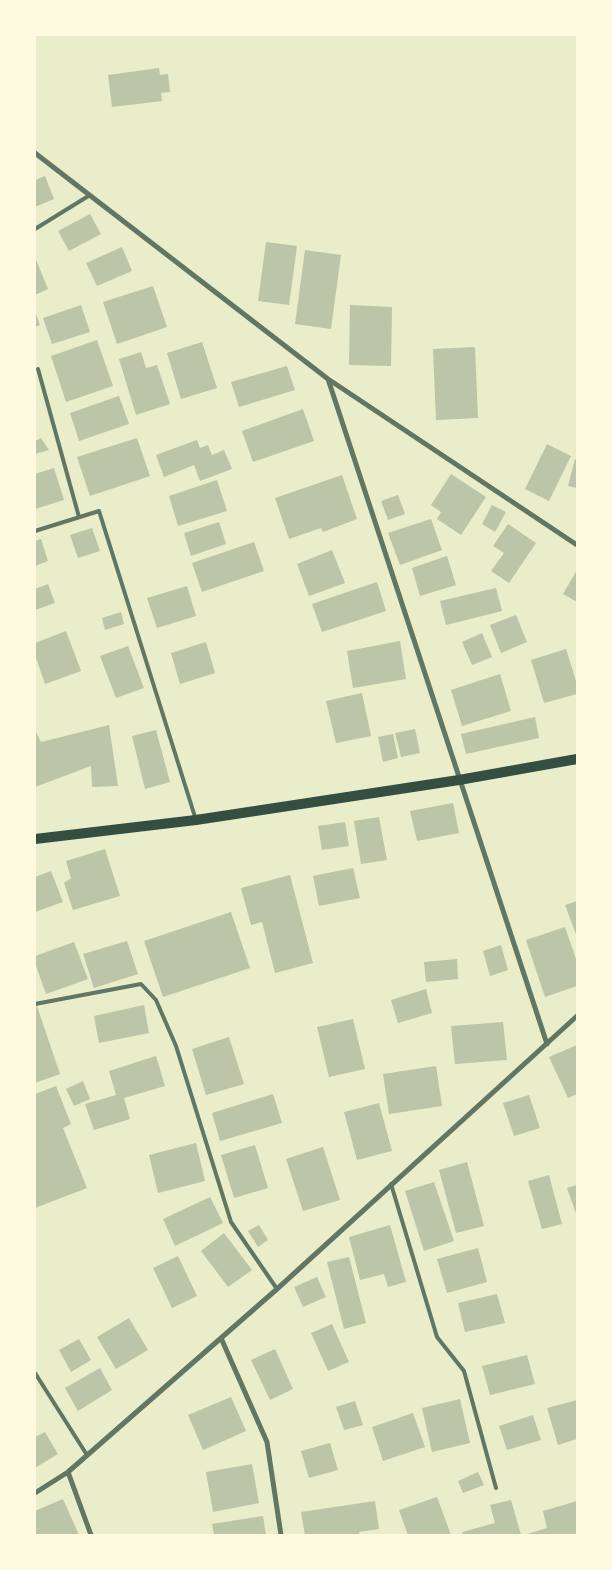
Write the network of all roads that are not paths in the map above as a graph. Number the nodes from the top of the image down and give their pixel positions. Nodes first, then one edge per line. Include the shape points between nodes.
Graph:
1 (35, 153) edge
2 (90, 195) junction
3 (35, 229) edge
4 (38, 369) dead end
5 (328, 379) junction
6 (79, 518) junction
7 (35, 531) edge
8 (577, 545) edge
9 (577, 759) edge
10 (459, 780) junction
11 (196, 820) junction
12 (35, 839) edge
13 (35, 1004) edge
14 (577, 1016) edge
15 (546, 1044) junction
16 (391, 1184) junction
17 (277, 1289) junction
18 (221, 1338) junction
19 (35, 1372) edge
20 (87, 1456) junction
21 (68, 1472) junction
22 (496, 1488) dead end
23 (35, 1493) edge
24 (91, 1535) edge
25 (281, 1535) edge

1 - 2 street
2 - 3 lane
2 - 5 street
4 - 6 lane
5 - 8 street
5 - 10 street
6 - 7 lane
6 - 11 lane via 99,511
9 - 10 main road
10 - 11 main road
10 - 15 street
11 - 12 main road
13 - 17 lane via 141,984 156,1000 176,1046 231,1222
14 - 15 street
15 - 16 street
16 - 17 street
16 - 22 lane via 437,1338 464,1371
17 - 18 street
18 - 20 street
18 - 25 street via 267,1442
19 - 20 lane
20 - 21 street
21 - 23 street
21 - 24 street

